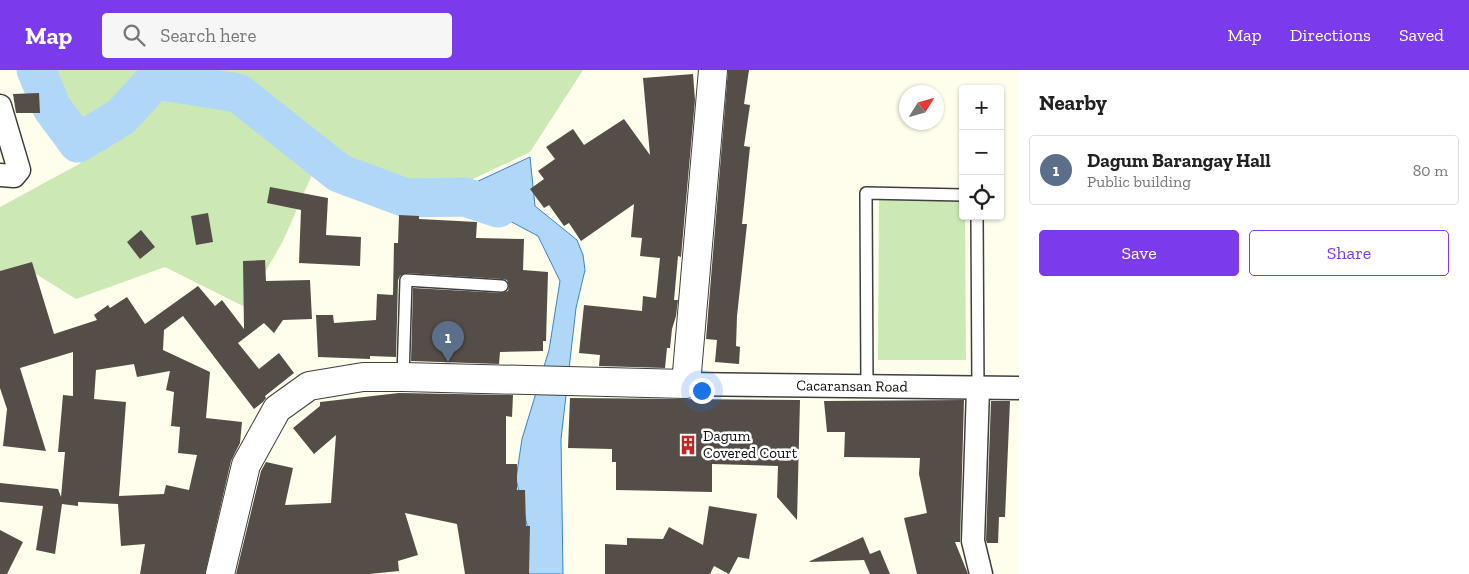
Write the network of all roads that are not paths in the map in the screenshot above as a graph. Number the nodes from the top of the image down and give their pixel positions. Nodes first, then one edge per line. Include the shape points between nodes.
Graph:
1 (713, 70) edge
2 (0, 106) edge
3 (0, 175) edge
4 (959, 195) edge
5 (977, 220) edge
6 (502, 286) dead end
7 (403, 377) junction
8 (686, 384) junction
9 (867, 387) junction
10 (1019, 388) edge
11 (978, 389) junction
12 (220, 574) edge
13 (981, 574) edge

1 - 8 street
2 - 3 street via 19,170 14,176
4 - 9 lane via 866,193
5 - 11 lane
6 - 7 lane via 406,280
7 - 8 street
7 - 12 street via 363,377 309,386 277,409 246,465
8 - 9 street, Cacaransan Road
9 - 11 street, Cacaransan Road
10 - 11 street, Cacaransan Road
11 - 13 street via 973,540

